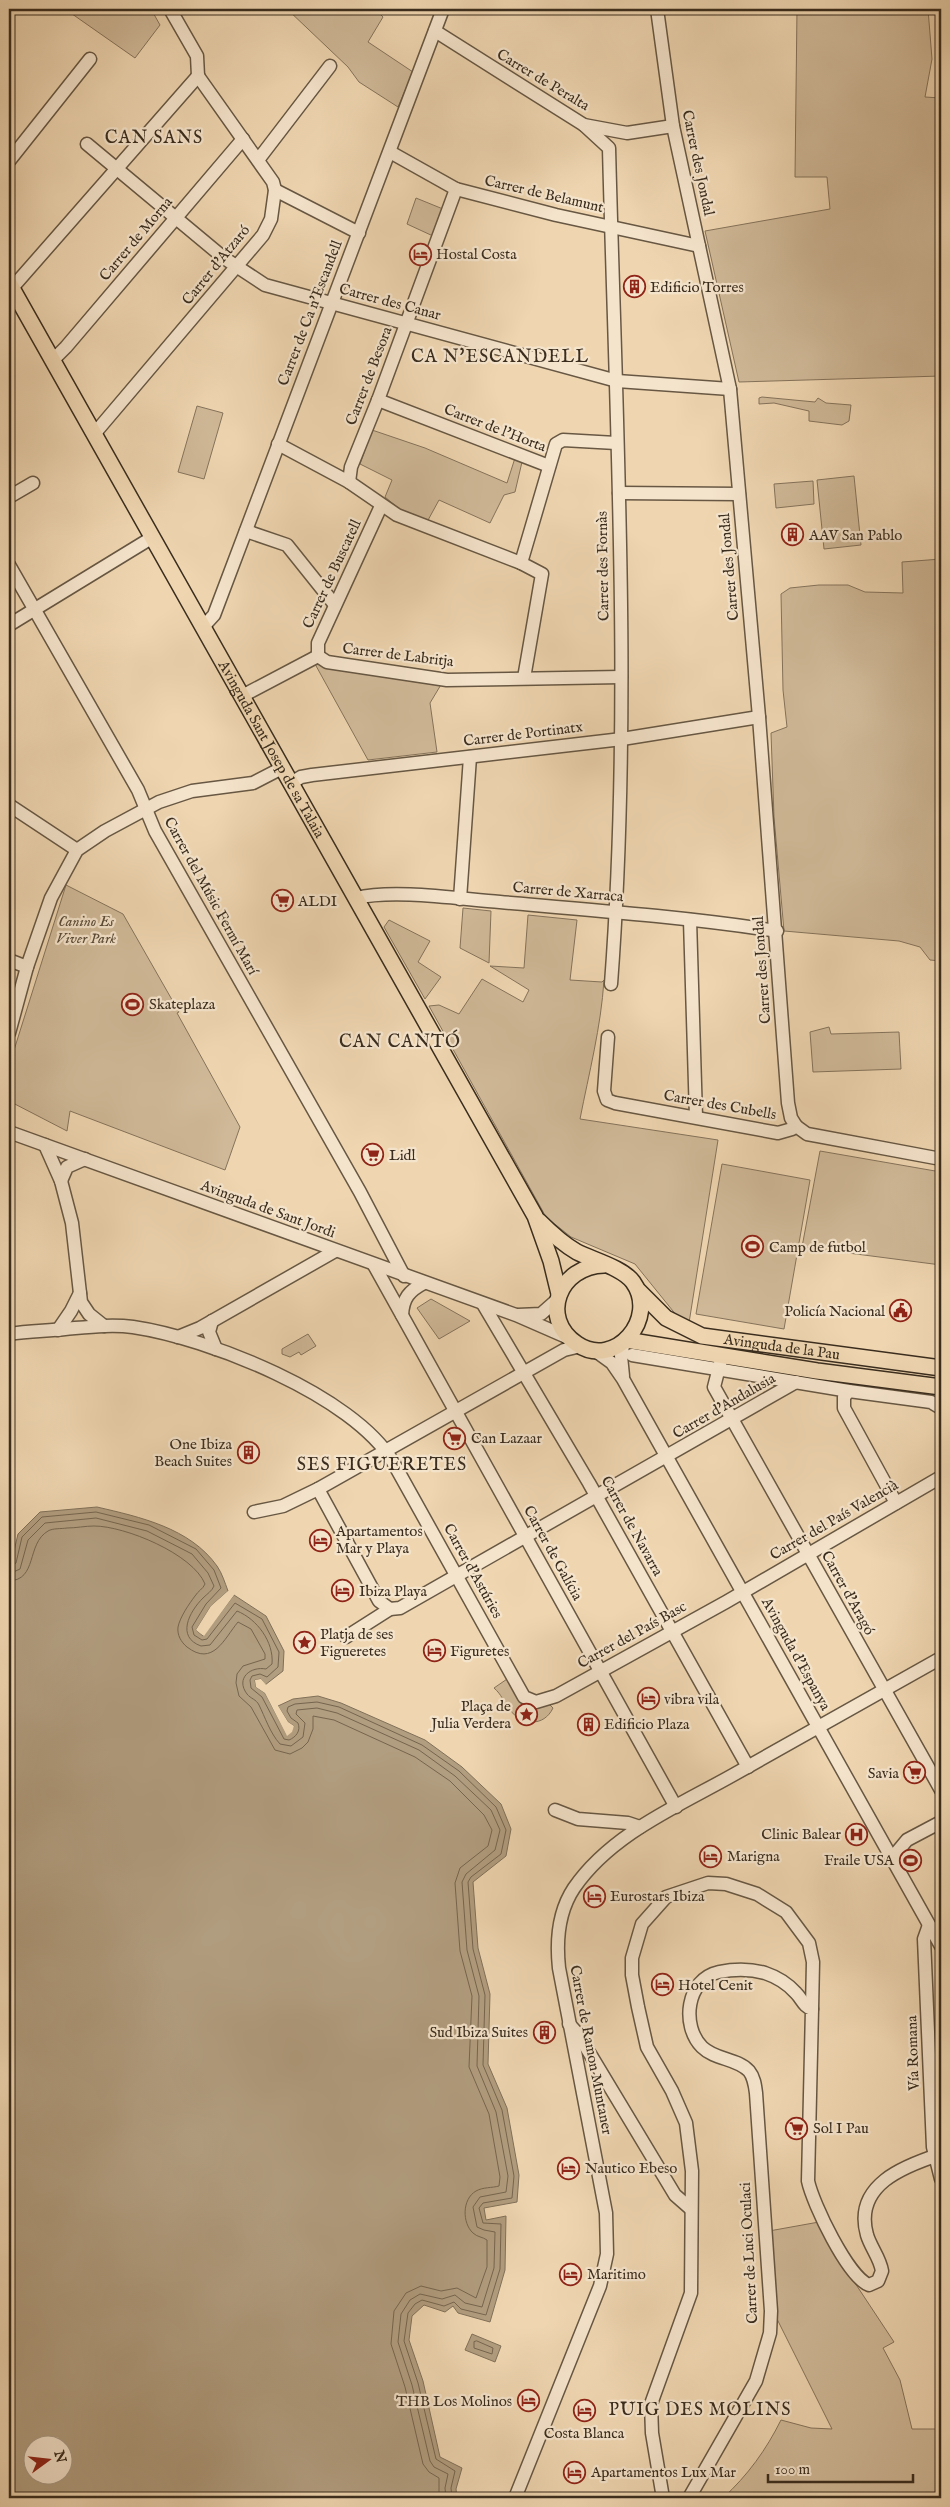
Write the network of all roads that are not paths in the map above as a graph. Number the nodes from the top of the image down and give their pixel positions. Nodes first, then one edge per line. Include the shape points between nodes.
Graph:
1 (170, 9) edge
2 (443, 9) edge
3 (657, 9) edge
4 (435, 31) junction
5 (90, 59) dead end
6 (330, 66) dead end
7 (198, 76) junction
8 (584, 125) junction
9 (673, 126) junction
10 (627, 133) junction
11 (243, 139) junction
12 (87, 144) dead end
13 (609, 148) junction
14 (390, 152) junction
15 (258, 160) junction
16 (9, 161) edge
17 (117, 168) junction
18 (456, 189) junction
19 (275, 190) junction
20 (175, 218) junction
21 (611, 226) junction
22 (359, 233) junction
23 (699, 246) junction
24 (238, 266) junction
25 (10, 285) edge
26 (330, 303) junction
27 (406, 323) junction
28 (53, 360) junction
29 (616, 381) junction
30 (730, 389) junction
31 (378, 400) junction
32 (95, 433) junction
33 (616, 443) junction
34 (278, 444) junction
35 (549, 466) junction
36 (349, 482) junction
37 (33, 483) dead end
38 (619, 493) junction
39 (739, 494) junction
40 (9, 497) edge
41 (381, 506) junction
42 (246, 531) junction
43 (152, 537) junction
44 (521, 563) junction
45 (9, 565) edge
46 (335, 605) junction
47 (35, 608) junction
48 (9, 624) edge
49 (203, 627) junction
50 (318, 656) junction
51 (621, 677) junction
52 (524, 678) junction
53 (242, 696) junction
54 (759, 717) junction
55 (622, 739) junction
56 (470, 757) junction
57 (282, 768) junction
58 (290, 783) junction
59 (9, 805) edge
60 (146, 808) junction
61 (77, 850) junction
62 (356, 898) junction
63 (460, 899) junction
64 (616, 912) junction
65 (690, 920) junction
66 (776, 931) junction
67 (9, 960) edge
68 (27, 967) junction
69 (611, 984) dead end
70 (9, 1033) edge
71 (608, 1036) dead end
72 (696, 1118) junction
73 (796, 1126) junction
74 (9, 1132) edge
75 (45, 1145) junction
76 (85, 1159) junction
77 (941, 1159) edge
78 (61, 1181) junction
79 (534, 1216) junction
80 (304, 1239) junction
81 (564, 1243) junction
82 (335, 1251) junction
83 (374, 1265) junction
84 (304, 1266) junction
85 (604, 1266) junction
86 (404, 1276) junction
87 (424, 1283) junction
88 (638, 1290) junction
89 (80, 1293) junction
90 (559, 1297) junction
91 (483, 1304) junction
92 (402, 1315) junction
93 (516, 1315) junction
94 (212, 1321) junction
95 (674, 1323) junction
96 (104, 1326) junction
97 (58, 1330) junction
98 (9, 1334) edge
99 (178, 1337) junction
100 (582, 1345) junction
101 (628, 1346) junction
102 (216, 1349) junction
103 (721, 1362) junction
104 (941, 1368) edge
105 (525, 1373) junction
106 (622, 1373) junction
107 (796, 1382) junction
108 (941, 1387) edge
109 (849, 1391) junction
110 (940, 1407) edge
111 (456, 1411) junction
112 (733, 1420) junction
113 (386, 1450) junction
114 (668, 1457) junction
115 (941, 1477) edge
116 (318, 1489) junction
117 (596, 1497) junction
118 (896, 1503) junction
119 (254, 1512) dead end
120 (525, 1538) junction
121 (807, 1554) junction
122 (456, 1576) junction
123 (743, 1592) junction
124 (390, 1610) junction
125 (672, 1631) junction
126 (346, 1637) dead end
127 (941, 1658) edge
128 (600, 1671) junction
129 (884, 1691) junction
130 (536, 1702) joint
131 (819, 1727) junction
132 (748, 1767) junction
133 (941, 1790) edge
134 (676, 1807) junction
135 (555, 1810) dead end
136 (941, 1822) edge
137 (640, 1827) junction
138 (892, 1858) junction
139 (929, 1924) junction
140 (941, 1946) edge
141 (812, 2009) junction
142 (569, 2024) junction
143 (938, 2155) edge
144 (941, 2179) edge
145 (691, 2209) junction
146 (515, 2498) edge
147 (663, 2498) edge
148 (689, 2498) edge

1 - 7 street via 197,56
2 - 4 street, Carrer de Ca n'Escandell
3 - 9 street, Carrer des Jondal
4 - 8 street, Carrer de Peralta
4 - 14 street, Carrer de Ca n'Escandell
5 - 16 street
6 - 15 street
7 - 11 street
7 - 17 street
8 - 10 street, Carrer de Peralta
8 - 13 street
9 - 10 street, Carrer de Peralta
9 - 23 street, Carrer des Jondal
10 - 13 street
11 - 15 street
11 - 20 street, Carrer de Morna
12 - 17 street, Carrer des Canar
13 - 21 street, Carrer des Fornàs
14 - 18 street, Carrer de Belamunt
14 - 22 street, Carrer de Ca n'Escandell
15 - 19 street
17 - 20 street, Carrer des Canar
17 - 25 street
18 - 21 street, Carrer de Belamunt
18 - 27 street, Carrer de Besora
19 - 22 street
19 - 24 street, Carrer d'Atzaró via 271,219 263,235
20 - 24 street, Carrer des Canar
20 - 28 street, Carrer de Morna
21 - 23 street, Carrer de Belamunt
21 - 29 street, Carrer des Fornàs
22 - 26 street, Carrer de Ca n'Escandell
23 - 30 street, Carrer des Jondal
24 - 26 street, Carrer des Canar via 265,285
24 - 32 street, Carrer d'Atzaró
25 - 28 main road, Avinguda Sant Josep de sa Talaia
26 - 27 street, Carrer des Canar
26 - 34 street, Carrer de Ca n'Escandell
27 - 29 street, Carrer des Canar
27 - 31 street, Carrer de Besora
28 - 32 main road, Avinguda Sant Josep de sa Talaia
29 - 30 street, Carrer des Canar
29 - 33 street, Carrer des Fornàs
30 - 39 street, Carrer des Jondal
31 - 35 street, Carrer de l'Horta
31 - 36 street, Carrer de Besora via 350,466
32 - 43 main road, Avinguda Sant Josep de sa Talaia
33 - 35 street, Carrer de l'Horta via 563,440 556,444
33 - 38 street, Carrer des Fornàs
34 - 36 street
34 - 42 street, Carrer de Ca n'Escandell
35 - 44 street
36 - 41 street
37 - 40 street
38 - 39 street
38 - 51 street, Carrer des Fornàs
39 - 54 street, Carrer des Jondal
41 - 44 street via 396,515
41 - 46 street, Carrer de Buscatell
42 - 46 street via 287,545
42 - 49 street, Carrer de Ca n'Escandell via 214,615
43 - 47 street
43 - 49 main road, Avinguda Sant Josep de sa Talaia
44 - 52 street via 542,574
45 - 47 street, Carrer del Músic Fermí Marí
46 - 50 street, Carrer de Buscatell via 318,643
47 - 48 street
47 - 60 street, Carrer del Músic Fermí Marí
49 - 53 main road, Avinguda Sant Josep de sa Talaia
50 - 52 street, Carrer de Labritja via 328,662 447,680
50 - 53 street
51 - 52 street, Carrer de Labritja
51 - 55 street, Carrer des Fornàs
53 - 57 main road, Avinguda Sant Josep de sa Talaia
54 - 55 street, Carrer de Portinatx
54 - 66 street, Carrer des Jondal
55 - 56 street, Carrer de Portinatx
55 - 64 street, Carrer des Fornàs
56 - 58 street, Carrer de Portinatx via 312,775
56 - 63 street
57 - 58 main road, Avinguda Sant Josep de sa Talaia
57 - 60 street via 253,783 192,791
58 - 62 main road, Avinguda Sant Josep de sa Talaia
59 - 61 street
60 - 61 street via 105,830
60 - 86 street, Carrer del Músic Fermí Marí via 155,831
61 - 68 street via 54,886
62 - 63 street, Carrer de Xarraca via 374,894
62 - 79 main road, Avinguda Sant Josep de sa Talaia
63 - 64 street, Carrer de Xarraca
64 - 65 street, Carrer de Xarraca
64 - 69 street, Carrer des Fornàs
65 - 66 street, Carrer de Xarraca
65 - 72 street
66 - 73 street, Carrer des Jondal via 788,1103
67 - 68 street
68 - 70 street
71 - 72 street, Carrer des Cubells via 604,1091 607,1100
72 - 73 street, Carrer des Cubells via 778,1133
73 - 77 street, Carrer des Cubells via 807,1134
74 - 75 street, Avinguda de Sant Jordi
75 - 76 street, Avinguda de Sant Jordi
75 - 78 street
76 - 78 street via 68,1167
76 - 80 street, Avinguda de Sant Jordi
78 - 89 street via 72,1223
79 - 81 main road
79 - 90 main road via 551,1261
80 - 82 street, Avinguda de Sant Jordi
80 - 84 street via 308,1254
81 - 85 main road
81 - 95 main road via 630,1268
82 - 83 street, Avinguda de Sant Jordi
82 - 84 street
83 - 86 street, Avinguda de Sant Jordi
83 - 92 street, Carrer de Galícia
84 - 94 street
85 - 88 main road via 624,1273
85 - 90 main road via 587,1267 572,1275
86 - 87 street, Avinguda de Sant Jordi
87 - 91 street, Avinguda de Sant Jordi
87 - 92 street via 408,1293
88 - 95 main road, Avinguda de la Pau via 658,1312
88 - 101 main road via 641,1300 639,1322
89 - 96 street via 84,1308
89 - 97 street
90 - 93 street, Avinguda de Sant Jordi via 541,1314
90 - 100 main road via 559,1320
91 - 93 street, Avinguda de Sant Jordi
91 - 105 street, Carrer de Navarra
92 - 111 street, Carrer de Galícia
93 - 100 street, Avinguda de Sant Jordi
94 - 99 street
94 - 102 street via 210,1332
95 - 104 main road, Avinguda de la Pau via 702,1336 719,1339
96 - 97 street, Carrer d'Astúries
96 - 99 street, Carrer d'Astúries via 133,1327
97 - 98 street, Carrer d'Astúries
99 - 102 street, Carrer d'Astúries
100 - 101 main road via 604,1350
100 - 105 street via 564,1350
100 - 106 street, Avinguda d'Espanya
101 - 103 street, Avinguda de la Pau
101 - 103 main road, Avinguda de la Pau via 660,1344
101 - 106 street
102 - 113 street, Carrer d'Astúries via 328,1402 366,1428
103 - 107 street, Avinguda de la Pau
103 - 108 main road, Avinguda de la Pau
103 - 112 street, Carrer d'Aragó via 714,1386
105 - 111 street
105 - 117 street, Carrer de Navarra
106 - 114 street, Avinguda d'Espanya
107 - 109 street, Avinguda de la Pau
107 - 112 street, Carrer d'Andalusia
109 - 110 street, Avinguda de la Pau via 931,1402
109 - 118 street via 844,1397 844,1408
111 - 113 street
111 - 120 street, Carrer de Galícia
112 - 114 street, Carrer d'Andalusia
112 - 121 street, Carrer d'Aragó
113 - 116 street
113 - 122 street, Carrer d'Astúries
114 - 117 street, Carrer d'Andalusia
114 - 123 street, Avinguda d'Espanya
115 - 118 street, Carrer del País Valencià
116 - 119 street via 283,1506
116 - 124 street via 379,1601
117 - 120 street, Carrer d'Andalusia
117 - 125 street, Carrer de Navarra
118 - 121 street, Carrer del País Valencià
120 - 122 street, Carrer d'Andalusia
120 - 128 street, Carrer de Galícia
121 - 123 street, Carrer del País Valencià
121 - 129 street, Carrer d'Aragó
122 - 124 street, Carrer d'Andalusia via 400,1608
122 - 130 street, Carrer d'Astúries via 524,1697
123 - 125 street, Carrer del País Basc
123 - 131 street, Avinguda d'Espanya
124 - 126 street, Carrer d'Andalusia
125 - 128 street, Carrer del País Basc
125 - 132 street, Carrer de Navarra
127 - 129 street, Carrer de Ramon Muntaner
128 - 130 street, Carrer del País Basc via 556,1696
128 - 134 street, Carrer de Galícia
129 - 131 street, Carrer de Ramon Muntaner
129 - 133 street, Carrer d'Aragó
131 - 132 street, Carrer de Ramon Muntaner
131 - 138 street, Avinguda d'Espanya
132 - 134 street, Carrer de Ramon Muntaner
134 - 137 street, Carrer de Ramon Muntaner
135 - 137 street via 578,1819
136 - 138 street via 907,1840
137 - 142 street, Carrer de Ramon Muntaner via 588,1872 564,1907 558,1956
138 - 139 street, Avinguda d'Espanya
139 - 140 street, Avinguda d'Espanya
139 - 143 street, Vía Romana via 924,1938
141 - 143 street via 808,2181 824,2224 864,2283 869,2285 878,2281 882,2271 867,2235 866,2212 873,2192 889,2175
141 - 145 street via 813,1962 809,1943 786,1912 756,1894 726,1884 708,1883 666,1897 642,1924 632,1958 632,1975 647,2048 686,2123 692,2171
141 - 148 street, Carrer de Luci Oculaci via 788,1984 763,1972 726,1971 716,1973 702,1983 689,2010 696,2040 702,2048 741,2065 753,2077 772,2311 770,2333 756,2381
142 - 145 street via 675,2195
142 - 146 street, Carrer de Ramon Muntaner via 606,2213 607,2254 600,2286
143 - 144 street, Vía Romana
145 - 147 street via 691,2293 651,2404 652,2433

